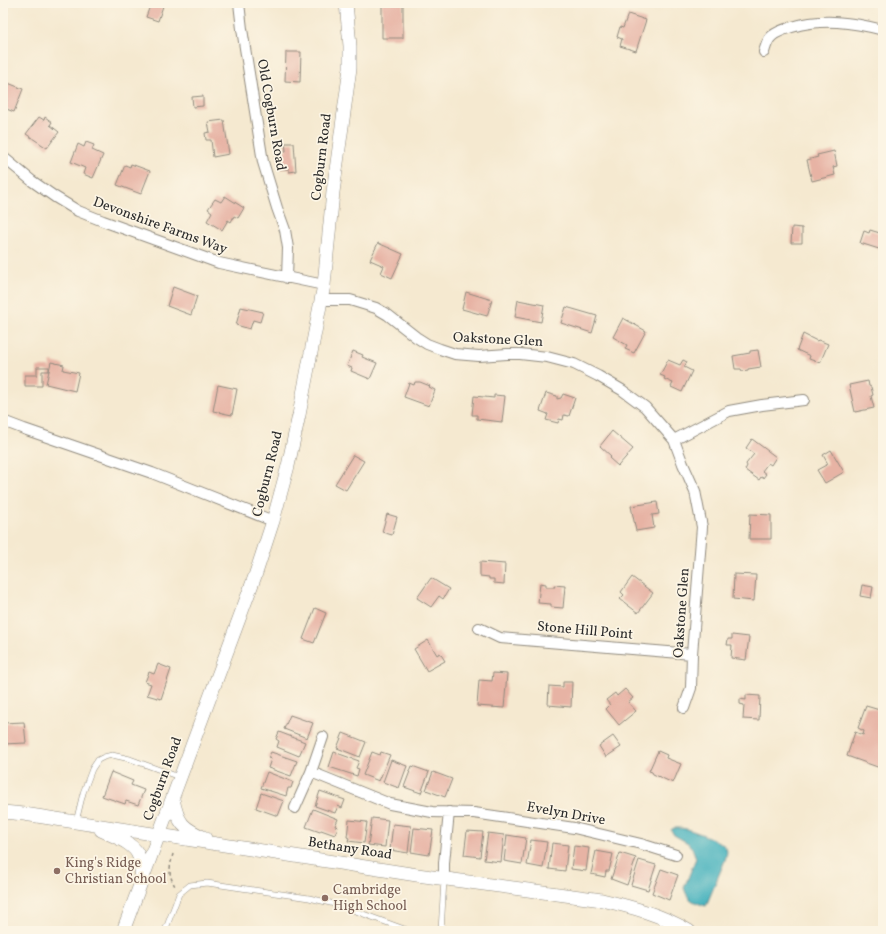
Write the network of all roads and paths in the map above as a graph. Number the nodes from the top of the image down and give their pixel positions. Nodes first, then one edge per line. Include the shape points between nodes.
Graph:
1 (238, 3) edge
2 (346, 3) edge
3 (883, 30) edge
4 (764, 52) dead end
5 (3, 157) edge
6 (287, 278) junction
7 (324, 285) junction
8 (321, 300) junction
9 (804, 400) dead end
10 (3, 421) edge
11 (674, 440) junction
12 (273, 521) junction
13 (479, 628) dead end
14 (692, 654) junction
15 (684, 708) dead end
16 (323, 737) dead end
17 (311, 772) junction
18 (180, 777) junction
19 (173, 799) junction
20 (296, 808) dead end
21 (3, 812) edge
22 (450, 812) junction
23 (76, 822) junction
24 (93, 825) junction
25 (160, 835) junction
26 (216, 844) junction
27 (173, 854) dead end
28 (676, 855) dead end
29 (444, 879) junction
30 (142, 881) junction
31 (179, 894) junction
32 (123, 931) edge
33 (165, 931) edge
34 (418, 931) edge
35 (441, 931) edge
36 (689, 931) edge

1 - 6 street, Old Cogburn Road via 263,162 285,230 288,248
2 - 7 street, Cogburn Road via 350,68
3 - 4 street via 846,22 802,24 773,35 768,40
5 - 6 street, Devonshire Farms Way via 32,181 78,211 219,263
6 - 7 street, Devonshire Farms Way
7 - 8 street, Cogburn Road
8 - 11 street, Oakstone Glen via 350,300 376,308 427,344 455,354 547,356 574,364 622,390 645,407
8 - 12 street, Cogburn Road via 298,422
9 - 11 street via 729,411
10 - 12 street via 152,473
11 - 14 street, Oakstone Glen via 695,491 702,527
12 - 18 street, Cogburn Road
13 - 14 street, Stone Hill Point via 500,638
14 - 15 street, Oakstone Glen via 691,688
16 - 17 street
17 - 20 street
17 - 22 street, Evelyn Drive via 390,804 432,812
18 - 19 street, Cogburn Road
18 - 23 lane via 130,759 112,755 104,757 98,760 92,769
19 - 25 street, Cogburn Road
19 - 26 street via 181,824
21 - 23 street, Bethany Road
22 - 28 street, Evelyn Drive via 474,813 574,828
22 - 29 street
23 - 24 street, Bethany Road
24 - 25 street, Bethany Road
24 - 30 street via 130,844 139,856
25 - 26 street, Bethany Road
25 - 30 street, Cogburn Road
26 - 29 street, Bethany Road
27 - 31 path via 169,867 170,878
29 - 35 lane
29 - 36 street, Bethany Road via 602,900 643,911
30 - 32 street, Cogburn Road
31 - 33 lane
31 - 34 lane via 190,885 207,883 309,898 339,905 407,930

